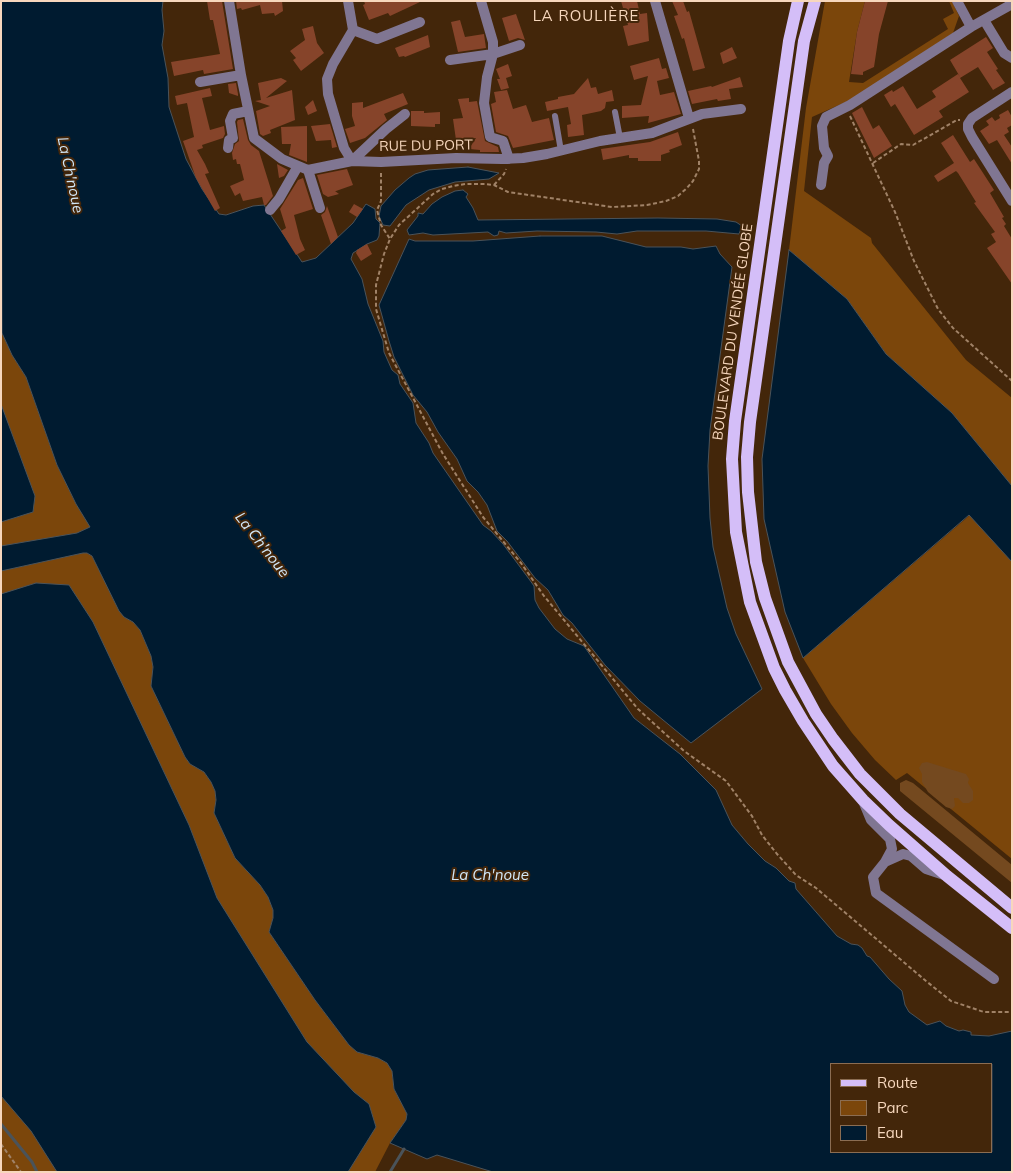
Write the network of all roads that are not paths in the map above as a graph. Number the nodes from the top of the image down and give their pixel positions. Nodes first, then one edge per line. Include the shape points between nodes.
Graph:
1 (229, 1) edge
2 (348, 1) edge
3 (481, 1) edge
4 (655, 1) edge
5 (798, 1) edge
6 (815, 1) edge
7 (957, 1) edge
8 (1012, 4) edge
9 (984, 20) junction
10 (420, 22) dead end
11 (971, 28) junction
12 (353, 30) junction
13 (520, 45) dead end
14 (493, 54) junction
15 (1012, 58) edge
16 (450, 60) dead end
17 (241, 75) junction
18 (200, 82) dead end
19 (1012, 92) edge
20 (741, 109) dead end
21 (248, 111) junction
22 (615, 112) dead end
23 (405, 114) dead end
24 (555, 116) dead end
25 (689, 118) junction
26 (620, 138) junction
27 (228, 148) dead end
28 (561, 151) junction
29 (509, 159) junction
30 (352, 161) junction
31 (298, 166) junction
32 (308, 170) junction
33 (821, 185) dead end
34 (1012, 201) edge
35 (320, 208) dead end
36 (270, 210) dead end
37 (863, 800) junction
38 (885, 862) junction
39 (948, 876) junction
40 (1012, 908) edge
41 (1012, 928) edge
42 (994, 979) dead end

1 - 17 street
2 - 12 street
3 - 14 street via 493,42
4 - 25 street
5 - 37 main road, BOULEVARD DU VENDÉE GLOBE via 789,41 735,421 732,459 735,523 750,602 774,668 813,737
6 - 40 main road via 803,50 750,422 748,492 756,562 788,662 833,739 860,774 900,814
7 - 11 street
8 - 9 street
9 - 11 street
9 - 15 street via 1004,53
10 - 12 street via 377,40
11 - 33 street via 826,117 822,126 828,156
12 - 30 street via 327,79 328,94
13 - 14 street
14 - 16 street
14 - 29 street via 484,104 490,137 503,141
17 - 18 street
17 - 21 street
19 - 34 street via 969,121 968,130
20 - 25 street, RUE DU PORT
21 - 27 street via 233,114 230,121 233,138 229,140
21 - 31 street via 254,138 282,159
22 - 26 lane
23 - 30 street
24 - 28 lane
25 - 26 street, RUE DU PORT via 662,130
26 - 28 street, RUE DU PORT
28 - 29 street, RUE DU PORT
29 - 30 street, RUE DU PORT
30 - 32 street, RUE DU PORT
31 - 32 street
31 - 36 street
32 - 35 street
37 - 38 street via 870,820 890,838 892,849
37 - 39 main road, BOULEVARD DU VENDÉE GLOBE
38 - 39 street via 903,854 926,869
38 - 42 street via 873,878 876,893
39 - 41 main road, BOULEVARD DU VENDÉE GLOBE

